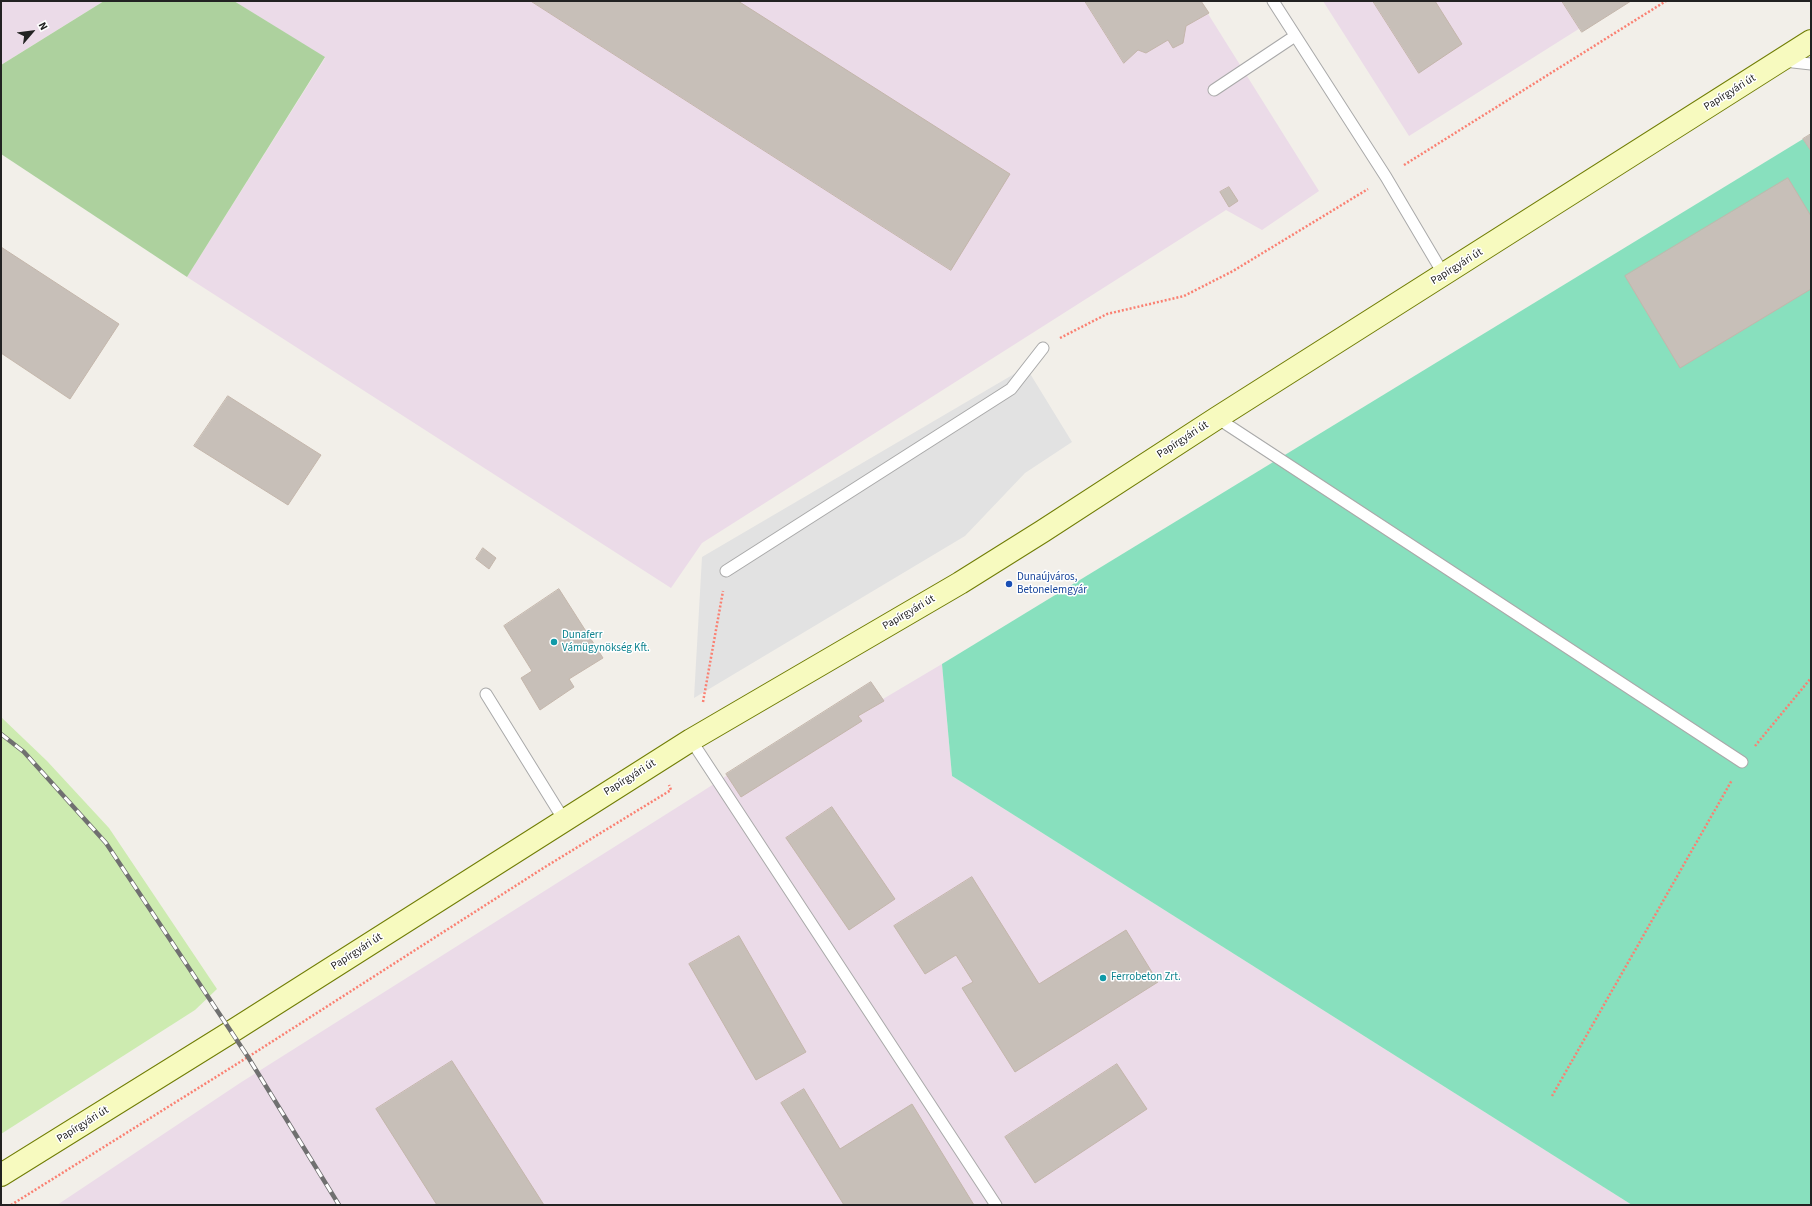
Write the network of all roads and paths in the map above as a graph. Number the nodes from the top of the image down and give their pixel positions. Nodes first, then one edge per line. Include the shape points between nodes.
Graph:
1 (1273, 1) edge
2 (1666, 1) edge
3 (1295, 36) junction
4 (1811, 41) edge
5 (1781, 60) junction
6 (1811, 64) edge
7 (1214, 90) dead end
8 (1386, 177) junction
9 (1444, 275) junction
10 (1043, 348) joint
11 (1217, 418) junction
12 (726, 571) joint
13 (1811, 678) edge
14 (486, 694) dead end
15 (703, 705) dead end
16 (691, 740) junction
17 (1742, 762) junction
18 (672, 790) dead end
19 (564, 820) junction
20 (1552, 1096) dead end
21 (1, 1176) edge
22 (12, 1205) edge
23 (996, 1205) edge

1 - 3 lane
2 - 8 path
3 - 7 lane
3 - 8 lane
4 - 5 street, Papírgyári út
5 - 6 lane
5 - 9 street, Papírgyári út
8 - 9 lane
8 - 10 path via 1233,271 1184,296 1107,314
9 - 11 street, Papírgyári út
10 - 12 lane via 1011,389
11 - 16 street, Papírgyári út via 1044,532
11 - 17 lane
12 - 15 path
13 - 17 path
14 - 19 lane
16 - 19 street, Papírgyári út
16 - 23 lane
17 - 20 path
18 - 22 path via 545,867
19 - 21 street, Papírgyári út

